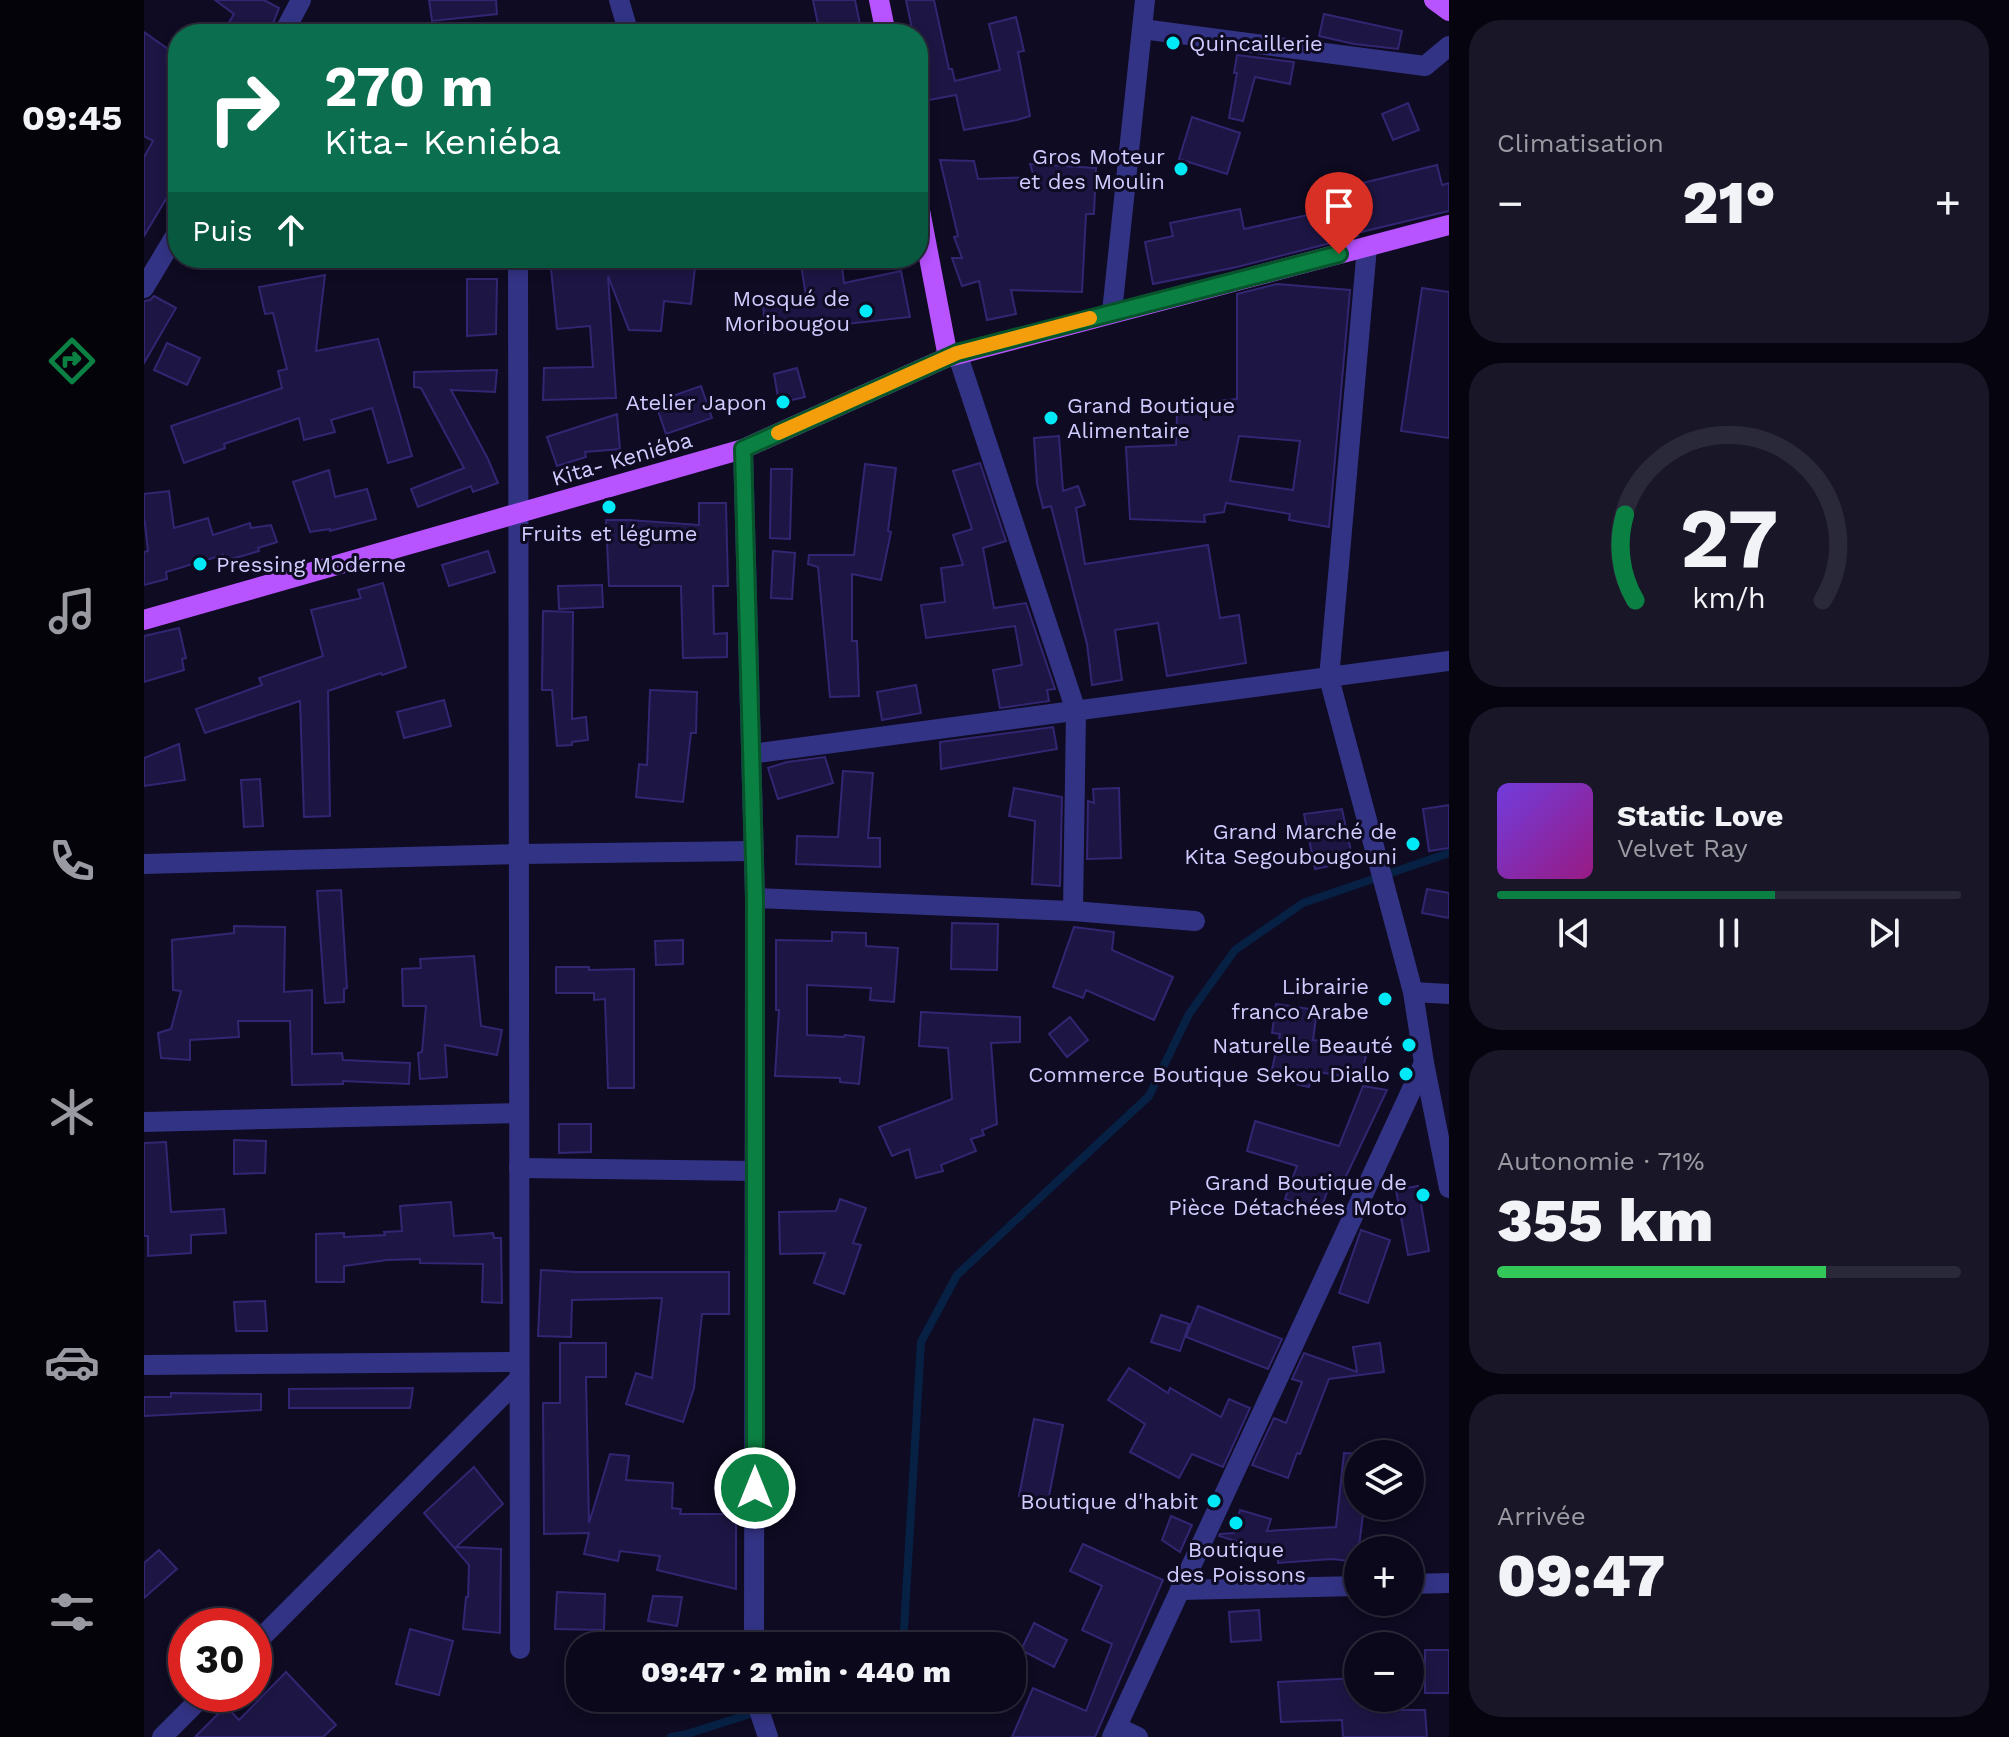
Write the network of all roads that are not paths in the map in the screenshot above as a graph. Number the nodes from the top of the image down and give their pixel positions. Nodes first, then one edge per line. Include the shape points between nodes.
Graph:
1 (301, 0) edge
2 (619, 0) edge
3 (879, 0) edge
4 (1145, 0) edge
5 (1434, 0) edge
6 (1449, 11) edge
7 (288, 24) edge
8 (626, 24) edge
9 (884, 24) edge
10 (1142, 29) junction
11 (1449, 46) edge
12 (1449, 225) edge
13 (928, 246) edge
14 (1367, 247) junction
15 (168, 251) edge
16 (518, 268) edge
17 (144, 288) edge
18 (1112, 312) junction
19 (952, 355) junction
20 (743, 449) junction
21 (518, 513) junction
22 (144, 620) edge
23 (1449, 661) edge
24 (1329, 678) junction
25 (1076, 711) junction
26 (751, 754) junction
27 (754, 851) junction
28 (519, 854) junction
29 (144, 864) edge
30 (755, 898) junction
31 (1073, 911) junction
32 (1195, 921) dead end
33 (1413, 992) junction
34 (1449, 994) edge
35 (1424, 1063) junction
36 (519, 1113) junction
37 (144, 1122) edge
38 (519, 1168) junction
39 (755, 1171) junction
40 (1449, 1188) edge
41 (144, 1365) edge
42 (519, 1371) junction
43 (1449, 1583) edge
44 (1424, 1584) edge
45 (1344, 1586) edge
46 (1180, 1590) junction
47 (272, 1626) edge
48 (754, 1632) edge
49 (520, 1649) dead end
50 (187, 1712) edge
51 (760, 1712) edge
52 (1114, 1732) edge
53 (162, 1737) edge
54 (768, 1737) edge
55 (1138, 1737) edge

1 - 7 street
2 - 8 street
3 - 9 main road
4 - 10 street
5 - 6 main road
10 - 11 street via 1425,66
10 - 18 street
12 - 14 main road, Kita- Keniéba
13 - 19 main road
14 - 18 main road, Kita- Keniéba
14 - 24 street
15 - 17 street
16 - 21 street
18 - 19 main road, Kita- Keniéba
19 - 20 main road, Kita- Keniéba
19 - 25 street
20 - 21 main road, Kita- Keniéba
20 - 26 street
21 - 22 main road, Kita- Keniéba
21 - 28 street
23 - 24 street
24 - 25 street
24 - 33 street
25 - 26 street
25 - 31 street
26 - 27 street
27 - 28 street
27 - 30 street
28 - 29 street
28 - 36 street
30 - 31 street
30 - 39 street
31 - 32 street
33 - 34 street
33 - 35 street
35 - 40 street
35 - 46 street
36 - 37 street
36 - 38 street
38 - 39 street
38 - 42 street
39 - 48 street
41 - 42 street
42 - 47 street
42 - 49 street
43 - 44 street
45 - 46 street
46 - 52 street
50 - 53 street
51 - 54 street
52 - 55 street

